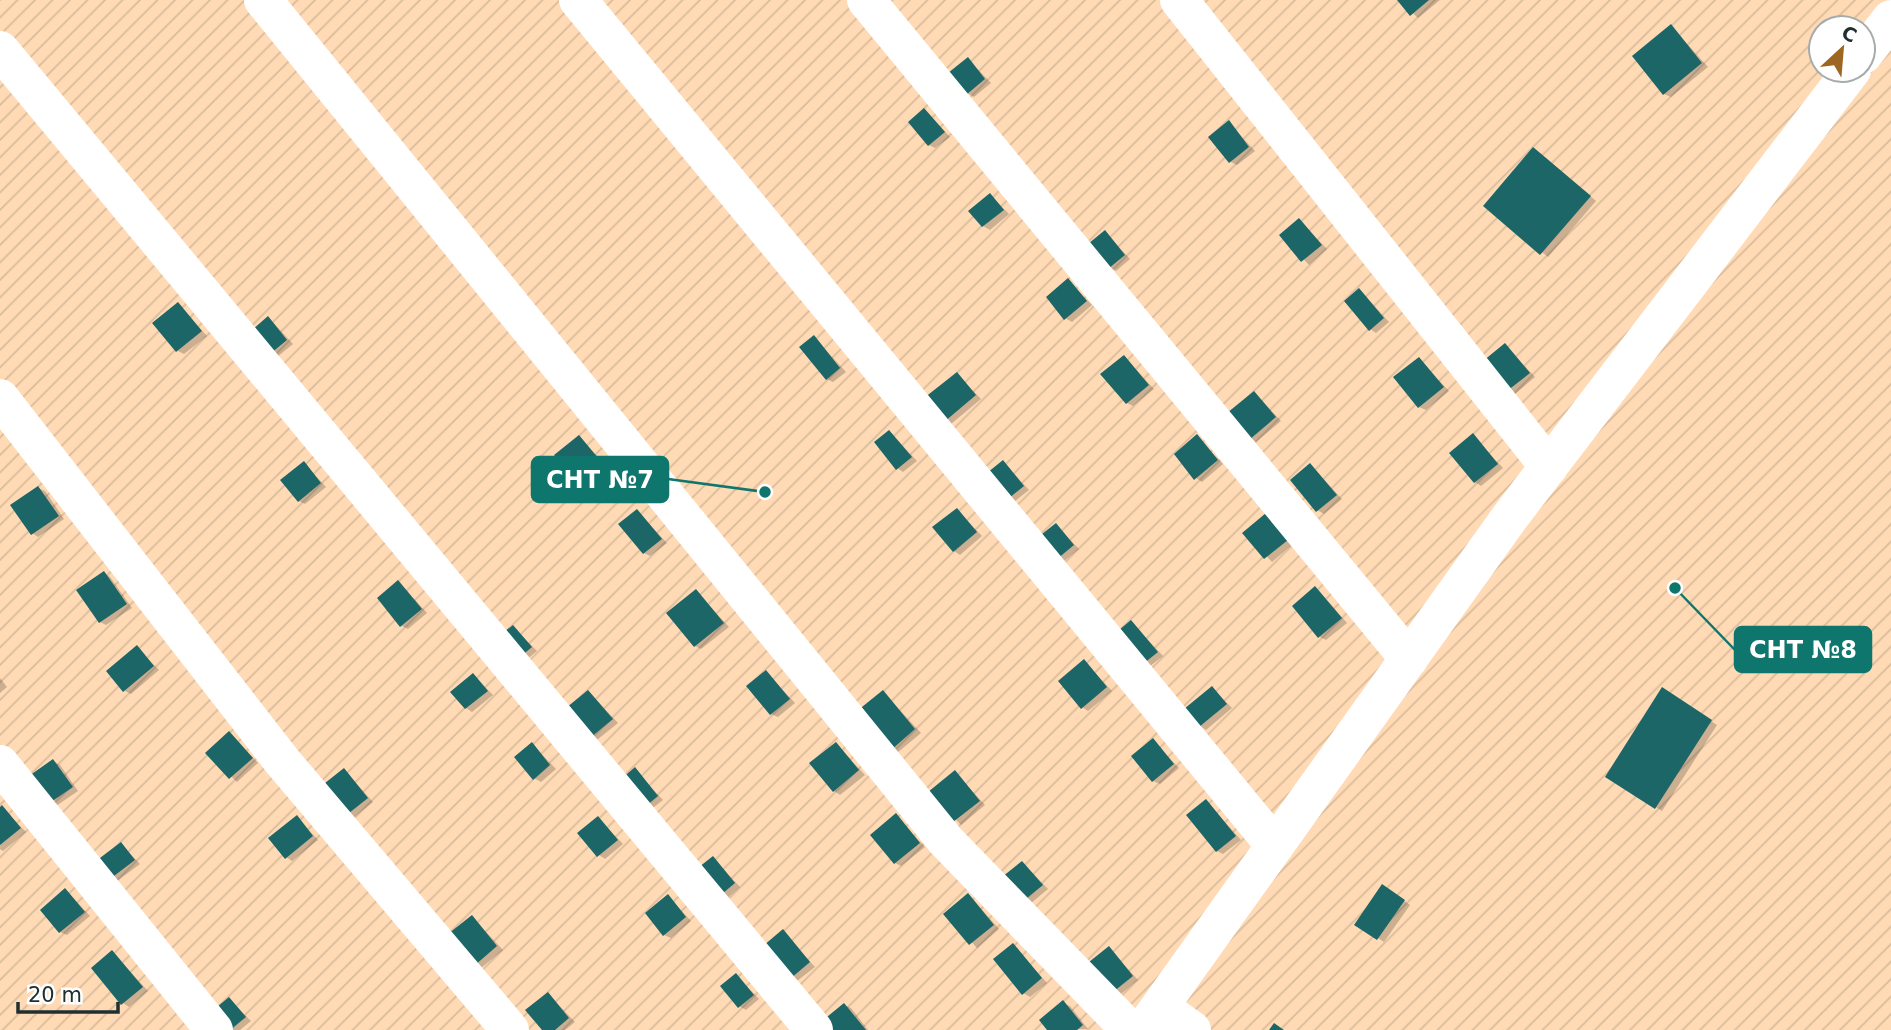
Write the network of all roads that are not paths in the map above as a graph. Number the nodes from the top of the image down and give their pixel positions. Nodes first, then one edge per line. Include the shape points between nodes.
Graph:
1 (263, 0) edge
2 (578, 0) edge
3 (866, 0) edge
4 (1179, 0) edge
5 (1891, 19) edge
6 (1877, 37) edge
7 (0, 50) edge
8 (1841, 84) edge
9 (0, 398) edge
10 (1549, 467) junction
11 (1409, 659) junction
12 (0, 764) edge
13 (1275, 846) junction
14 (1152, 1018) edge
15 (214, 1030) edge
16 (510, 1030) edge
17 (814, 1030) edge
18 (1130, 1030) edge
19 (1192, 1030) edge

1 - 18 street via 946,841
2 - 13 street
3 - 11 street
4 - 10 street
5 - 6 street
7 - 17 street
8 - 10 street
9 - 16 street via 282,761
10 - 11 street
11 - 13 street
12 - 15 street
13 - 14 street
14 - 19 street

